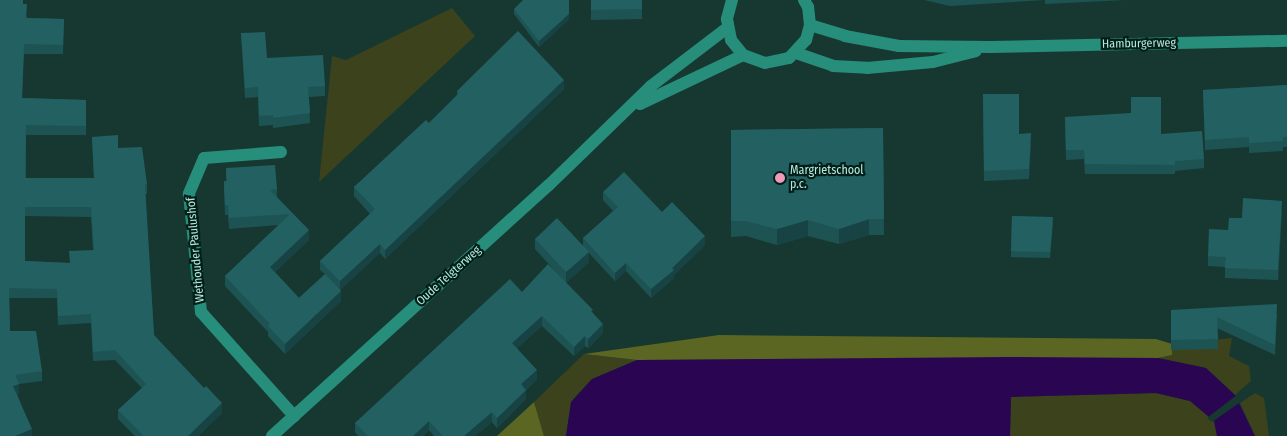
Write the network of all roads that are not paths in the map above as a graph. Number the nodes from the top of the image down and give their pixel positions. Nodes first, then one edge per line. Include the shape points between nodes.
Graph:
1 (804, 0) edge
2 (731, 1) edge
3 (810, 25) junction
4 (727, 28) junction
5 (1287, 41) edge
6 (990, 47) junction
7 (796, 53) junction
8 (743, 55) junction
9 (623, 114) junction
10 (281, 152) dead end
11 (294, 416) junction
12 (272, 436) edge

1 - 3 street
2 - 4 street
3 - 6 street, Hamburgerweg via 898,46
3 - 7 street via 806,40
4 - 8 street via 734,46
4 - 9 street, Oude Telgterweg via 652,86
5 - 6 street, Hamburgerweg
6 - 7 street, Hamburgerweg via 933,62 875,68 833,66
7 - 8 street via 774,63 758,62
8 - 9 street, Oude Telgterweg via 657,94
9 - 11 street, Oude Telgterweg
10 - 11 street, Wethouder Paulushof via 204,158 189,194 201,312
11 - 12 street, Oude Telgterweg

